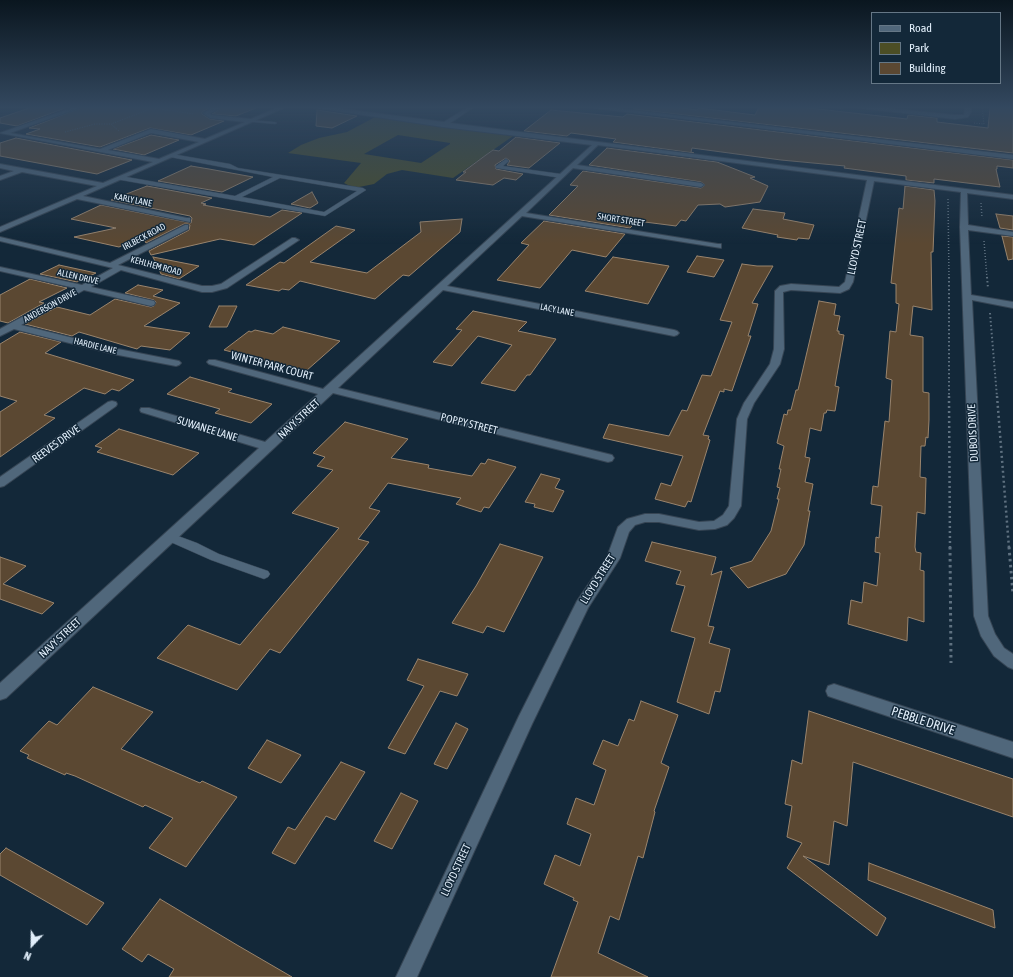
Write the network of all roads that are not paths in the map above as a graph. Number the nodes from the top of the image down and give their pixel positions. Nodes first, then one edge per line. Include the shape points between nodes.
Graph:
1 (115, 153) edge
2 (180, 153) edge
3 (586, 153) edge
4 (666, 153) edge
5 (975, 153) edge
6 (172, 156) junction
7 (1013, 157) edge
8 (160, 161) junction
9 (506, 161) dead end
10 (0, 166) edge
11 (571, 166) junction
12 (20, 170) junction
13 (279, 176) junction
14 (561, 176) junction
15 (0, 178) edge
16 (121, 178) junction
17 (872, 178) junction
18 (104, 185) junction
19 (701, 185) dead end
20 (964, 191) junction
21 (1013, 197) edge
22 (76, 198) junction
23 (236, 198) junction
24 (520, 214) junction
25 (186, 223) joint
26 (964, 227) junction
27 (0, 230) edge
28 (1013, 234) edge
29 (0, 239) edge
30 (295, 240) dead end
31 (718, 246) dead end
32 (116, 266) junction
33 (0, 269) edge
34 (441, 287) junction
35 (82, 288) junction
36 (966, 297) junction
37 (152, 303) dead end
38 (1013, 305) edge
39 (5, 329) edge
40 (674, 333) dead end
41 (212, 362) dead end
42 (176, 363) dead end
43 (329, 391) junction
44 (112, 404) dead end
45 (145, 410) dead end
46 (268, 447) junction
47 (608, 458) dead end
48 (0, 484) edge
49 (170, 538) junction
50 (264, 574) dead end
51 (1013, 663) edge
52 (834, 691) dead end
53 (0, 693) edge
54 (1013, 750) edge
55 (406, 977) edge

1 - 8 street
2 - 6 street
3 - 11 street, NAVY STREET
4 - 17 street
5 - 7 street
6 - 8 street
6 - 13 lane
8 - 16 street
9 - 14 lane via 496,169
10 - 12 street
11 - 14 street, NAVY STREET
11 - 19 street
12 - 15 street
12 - 18 street
13 - 23 lane
13 - 23 lane via 363,190 325,214
14 - 24 street, NAVY STREET
16 - 18 street
16 - 23 lane
17 - 20 street
17 - 55 street, LLOYD STREET via 846,287 840,290 791,287 779,291 779,349 775,364 749,403 742,419 735,506 728,518 715,525 699,526 659,518 645,518 631,522 624,530 613,558 582,605
18 - 22 street
20 - 21 street
20 - 26 street, DUBOIS DRIVE
22 - 25 street, KARLY LANE
22 - 27 street
24 - 31 street, SHORT STREET
24 - 34 street, NAVY STREET
25 - 32 street, IRLBECK ROAD
26 - 28 street
26 - 36 street, DUBOIS DRIVE
29 - 32 street, KEHLHEM ROAD
30 - 32 street, KEHLHEM ROAD via 224,286 212,289 202,289
32 - 35 street, ANDERSON DRIVE
33 - 35 street, ALLEN DRIVE
34 - 40 street, LACY LANE
34 - 43 street, NAVY STREET
35 - 37 street, ALLEN DRIVE
35 - 39 street, ANDERSON DRIVE
36 - 38 street
36 - 51 street, DUBOIS DRIVE via 981,616 988,636 1000,652
39 - 42 street, HARDIE LANE
41 - 43 street, WINTER PARK COURT
43 - 46 street, NAVY STREET
43 - 47 street, POPPY STREET
44 - 48 street, REEVES DRIVE
45 - 46 street, SUWANEE LANE
46 - 49 street, NAVY STREET
49 - 50 lane
49 - 53 street, NAVY STREET
52 - 54 street, PEBBLE DRIVE

